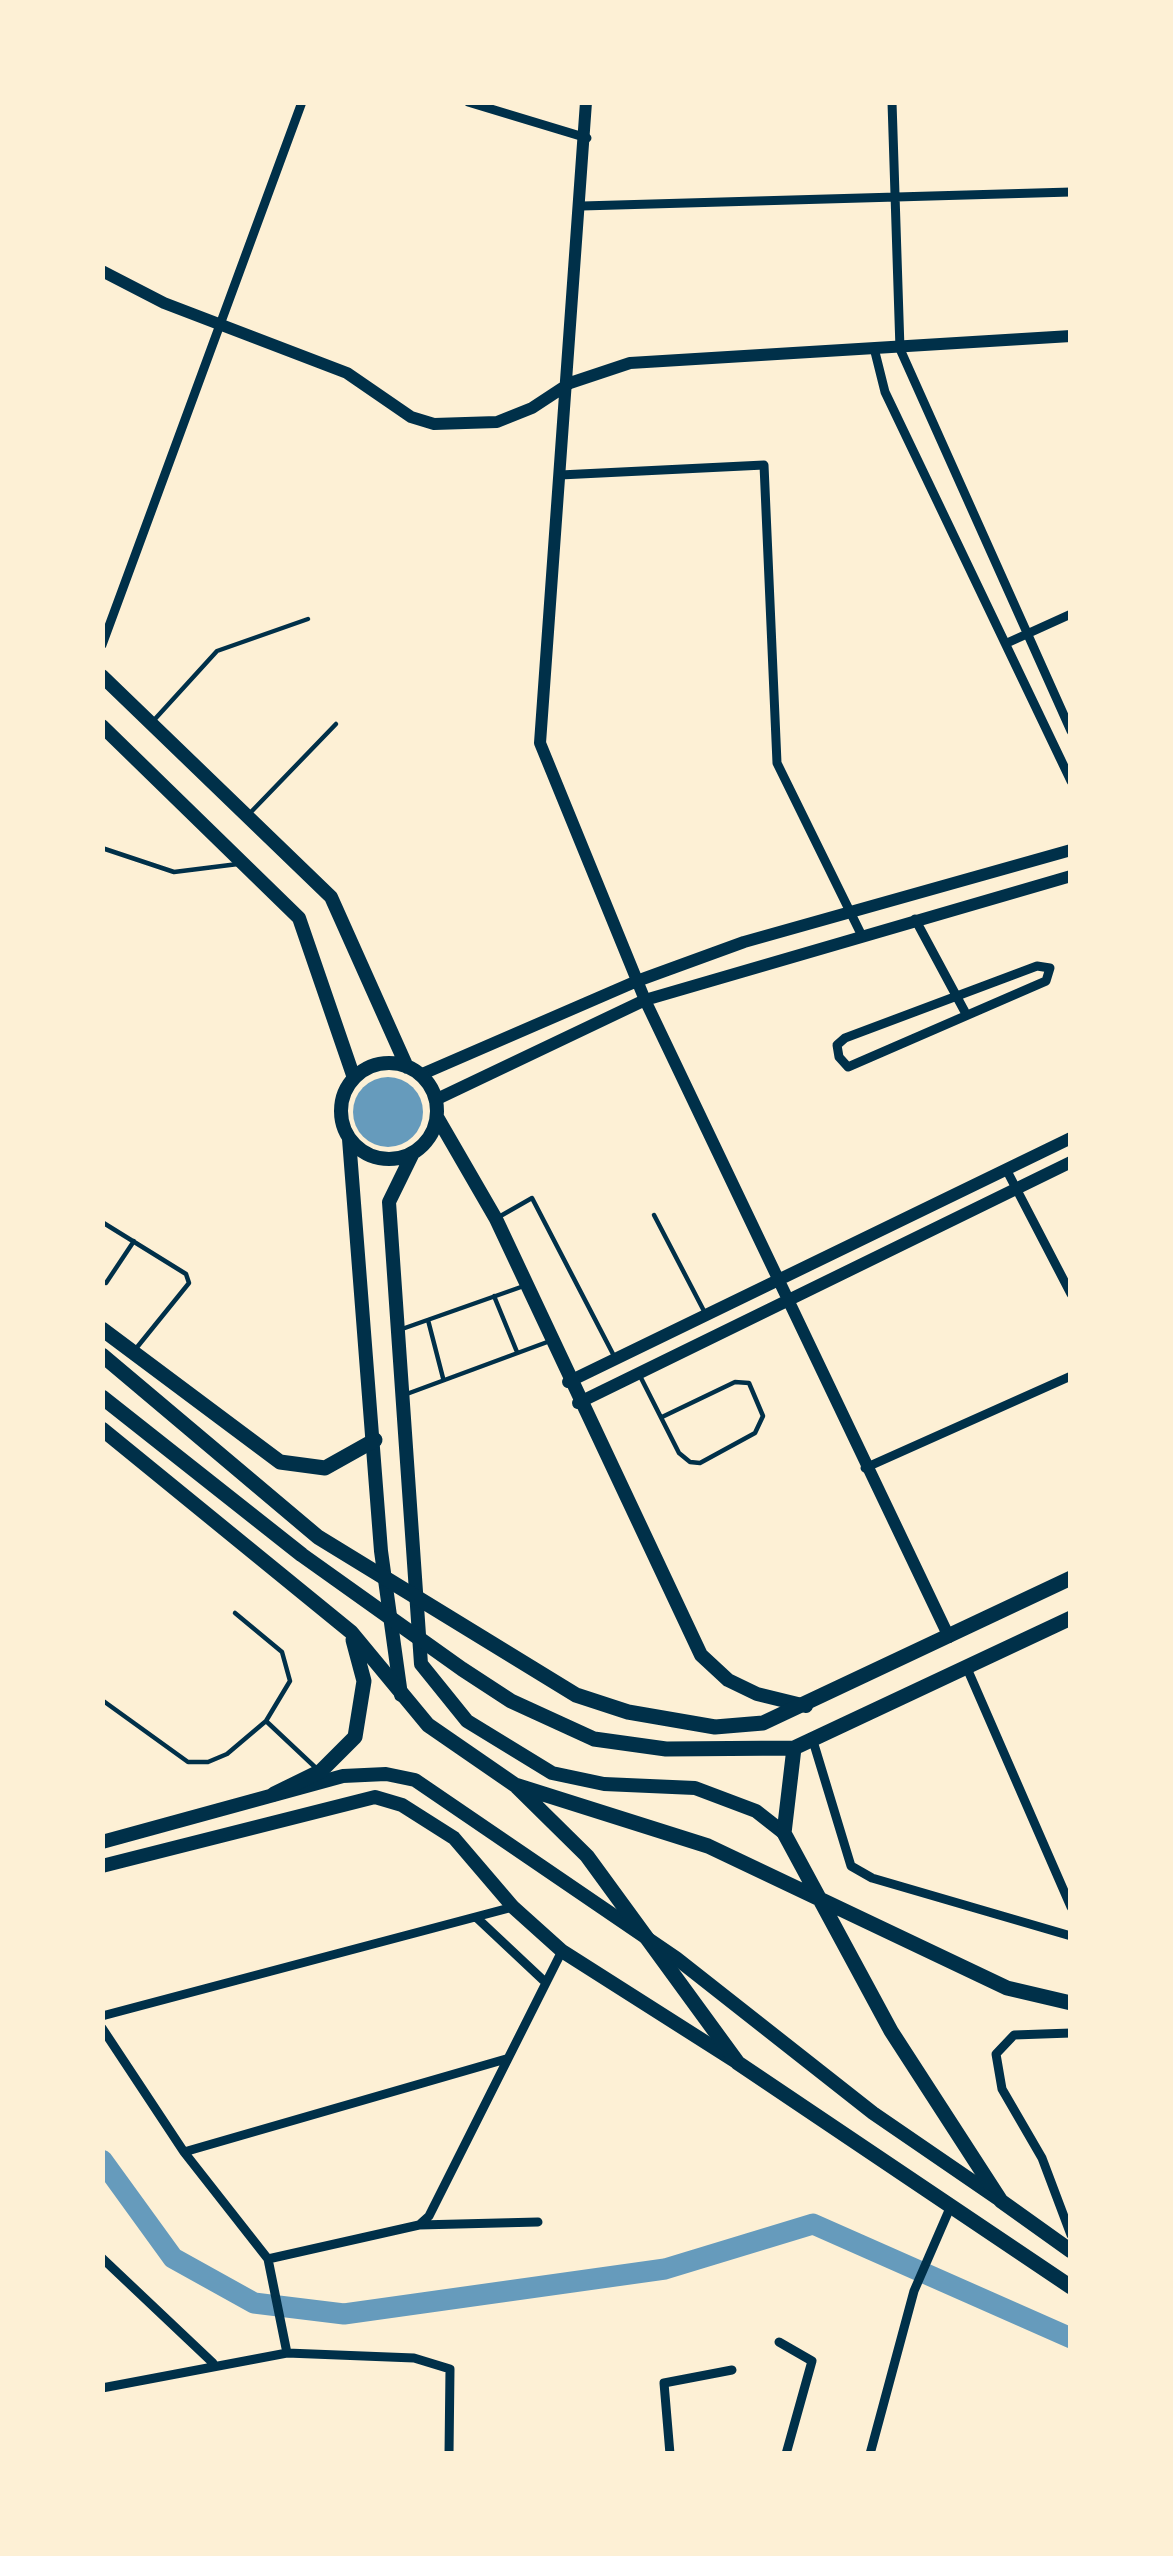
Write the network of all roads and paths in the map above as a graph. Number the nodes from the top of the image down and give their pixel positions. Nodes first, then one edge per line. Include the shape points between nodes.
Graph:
1 (302, 102) edge
2 (468, 102) edge
3 (586, 102) edge
4 (892, 102) edge
5 (587, 138) junction
6 (1071, 192) edge
7 (896, 197) junction
8 (582, 206) junction
9 (102, 271) edge
10 (217, 322) junction
11 (1071, 336) edge
12 (900, 349) junction
13 (875, 352) junction
14 (570, 382) junction
15 (560, 476) junction
16 (1071, 614) edge
17 (308, 620) dead end
18 (1026, 634) junction
19 (1007, 643) junction
20 (102, 645) edge
21 (102, 676) edge
22 (151, 723) junction
23 (336, 724) dead end
24 (102, 726) edge
25 (1071, 731) edge
26 (1071, 781) edge
27 (248, 816) junction
28 (102, 848) edge
29 (1071, 850) edge
30 (244, 862) junction
31 (1071, 876) edge
32 (851, 914) junction
33 (915, 919) junction
34 (862, 936) junction
35 (637, 981) junction
36 (953, 996) junction
37 (645, 1000) junction
38 (965, 1012) junction
39 (413, 1071) junction
40 (354, 1078) junction
41 (436, 1100) junction
42 (437, 1117) junction
43 (1071, 1138) edge
44 (350, 1139) junction
45 (413, 1153) junction
46 (1071, 1162) edge
47 (1006, 1169) junction
48 (1016, 1188) junction
49 (654, 1215) dead end
50 (496, 1219) junction
51 (102, 1222) edge
52 (134, 1240) junction
53 (776, 1282) junction
54 (106, 1283) dead end
55 (524, 1286) junction
56 (1071, 1294) edge
57 (494, 1296) junction
58 (786, 1304) junction
59 (706, 1315) junction
60 (428, 1320) junction
61 (102, 1329) edge
62 (396, 1331) junction
63 (550, 1341) junction
64 (134, 1351) junction
65 (518, 1353) junction
66 (102, 1355) edge
67 (615, 1359) junction
68 (639, 1374) junction
69 (1071, 1376) edge
70 (444, 1380) junction
71 (568, 1382) junction
72 (400, 1396) junction
73 (107, 1400) edge
74 (578, 1403) junction
75 (662, 1417) junction
76 (102, 1429) edge
77 (375, 1440) junction
78 (865, 1468) junction
79 (1071, 1578) edge
80 (235, 1613) dead end
81 (1071, 1618) edge
82 (351, 1631) junction
83 (949, 1637) junction
84 (966, 1666) junction
85 (401, 1695) junction
86 (102, 1700) edge
87 (806, 1706) junction
88 (266, 1721) junction
89 (813, 1741) junction
90 (794, 1748) junction
91 (321, 1771) junction
92 (515, 1785) junction
93 (274, 1794) junction
94 (784, 1833) junction
95 (102, 1842) edge
96 (102, 1866) edge
97 (513, 1907) junction
98 (1071, 1907) edge
99 (477, 1918) junction
100 (1071, 1936) edge
101 (562, 1951) junction
102 (543, 1980) junction
103 (1071, 2003) edge
104 (102, 2016) edge
105 (102, 2028) edge
106 (1071, 2033) edge
107 (506, 2059) junction
108 (738, 2062) junction
109 (184, 2152) junction
110 (1001, 2201) junction
111 (950, 2208) junction
112 (538, 2222) dead end
113 (419, 2225) junction
114 (1071, 2235) edge
115 (1071, 2251) edge
116 (102, 2258) edge
117 (268, 2259) junction
118 (1071, 2288) edge
119 (779, 2342) dead end
120 (287, 2353) junction
121 (213, 2363) junction
122 (732, 2370) dead end
123 (102, 2388) edge
124 (449, 2454) edge
125 (670, 2454) edge
126 (786, 2454) edge
127 (870, 2454) edge

1 - 10 street
2 - 5 street
3 - 5 street
4 - 7 street
5 - 8 street
6 - 7 street
7 - 8 street
7 - 12 street
8 - 14 street
9 - 10 street
10 - 14 street via 347,374 411,418 434,424 496,422
10 - 20 street
11 - 12 street
12 - 13 street
12 - 18 street
13 - 14 street via 630,363
13 - 19 street via 885,392
14 - 15 street
15 - 32 street via 764,465 776,763
15 - 35 street via 540,743
16 - 18 street
17 - 22 lane via 217,651
18 - 19 street
18 - 25 street
19 - 26 street
21 - 22 main road
22 - 27 main road
23 - 27 lane
24 - 30 main road
27 - 39 main road via 332,897
28 - 30 lane via 175,872
29 - 32 street
30 - 40 main road via 299,918
31 - 33 street
32 - 34 street
32 - 35 street
33 - 34 street
33 - 36 street
34 - 37 street
35 - 37 street
35 - 39 street
36 - 38 street
36 - 38 street via 1050,968 1046,981
36 - 38 street via 845,1038 839,1057 848,1067
37 - 41 street
37 - 53 street
39 - 40 main road via 380,1064
39 - 41 main road
40 - 44 main road via 340,1108
41 - 42 main road
42 - 45 main road
42 - 50 main road
43 - 47 street
44 - 45 main road via 381,1158
44 - 77 main road
45 - 62 main road via 389,1202
46 - 48 street
47 - 48 street
47 - 53 street
48 - 56 street
48 - 58 street
49 - 59 lane
50 - 55 main road
50 - 67 lane via 532,1198
51 - 52 lane
52 - 54 lane
52 - 64 lane via 189,1283
53 - 58 street
53 - 59 street
55 - 57 lane
55 - 63 main road
57 - 60 lane
57 - 65 lane
58 - 68 street
58 - 78 street
59 - 67 street
60 - 62 lane
60 - 70 lane
61 - 64 main road
62 - 72 main road
63 - 65 lane
63 - 71 main road
64 - 77 main road via 280,1462 325,1468
65 - 70 lane
66 - 87 main road via 318,1537 576,1695 716,1727 764,1724
67 - 71 street
68 - 74 street
68 - 75 lane
69 - 78 street
70 - 72 lane
71 - 74 main road
72 - 94 main road via 422,1664 443,1697 487,1737 552,1773 695,1788 756,1811
73 - 90 main road via 302,1555 462,1669 561,1727 628,1744
74 - 87 main road via 701,1654 728,1680
75 - 75 lane via 680,1453 700,1463 755,1433 763,1416 749,1383 735,1382
76 - 82 main road
77 - 85 main road
78 - 83 street
79 - 83 main road
80 - 88 lane via 282,1652 290,1682
81 - 84 main road
82 - 85 main road
82 - 91 main road via 364,1681 358,1726
83 - 87 main road
84 - 89 main road
84 - 98 street
85 - 92 main road via 428,1725
86 - 88 lane via 197,1764 240,1746
88 - 91 lane
89 - 90 main road
89 - 100 street via 851,1866
90 - 94 main road
91 - 93 main road
92 - 103 main road via 708,1846 1007,1988
92 - 108 main road via 586,1856
93 - 95 main road
93 - 110 main road via 343,1776 415,1780 660,1946 873,2113
94 - 110 main road via 891,2031
96 - 97 main road via 375,1797 454,1838
97 - 99 street
97 - 101 main road
99 - 102 street
99 - 104 street
101 - 102 street
101 - 108 main road
102 - 107 street
105 - 109 street
106 - 114 street via 1014,2035 996,2054 1002,2089 1042,2158
107 - 109 street
107 - 113 street
108 - 111 main road
109 - 117 street
110 - 115 main road
111 - 118 main road
111 - 127 street via 914,2290
112 - 113 street
113 - 117 street
116 - 121 street
117 - 120 street
119 - 126 street via 812,2361
120 - 121 street
120 - 124 street via 413,2358 450,2369
121 - 123 street
122 - 125 street via 664,2383

